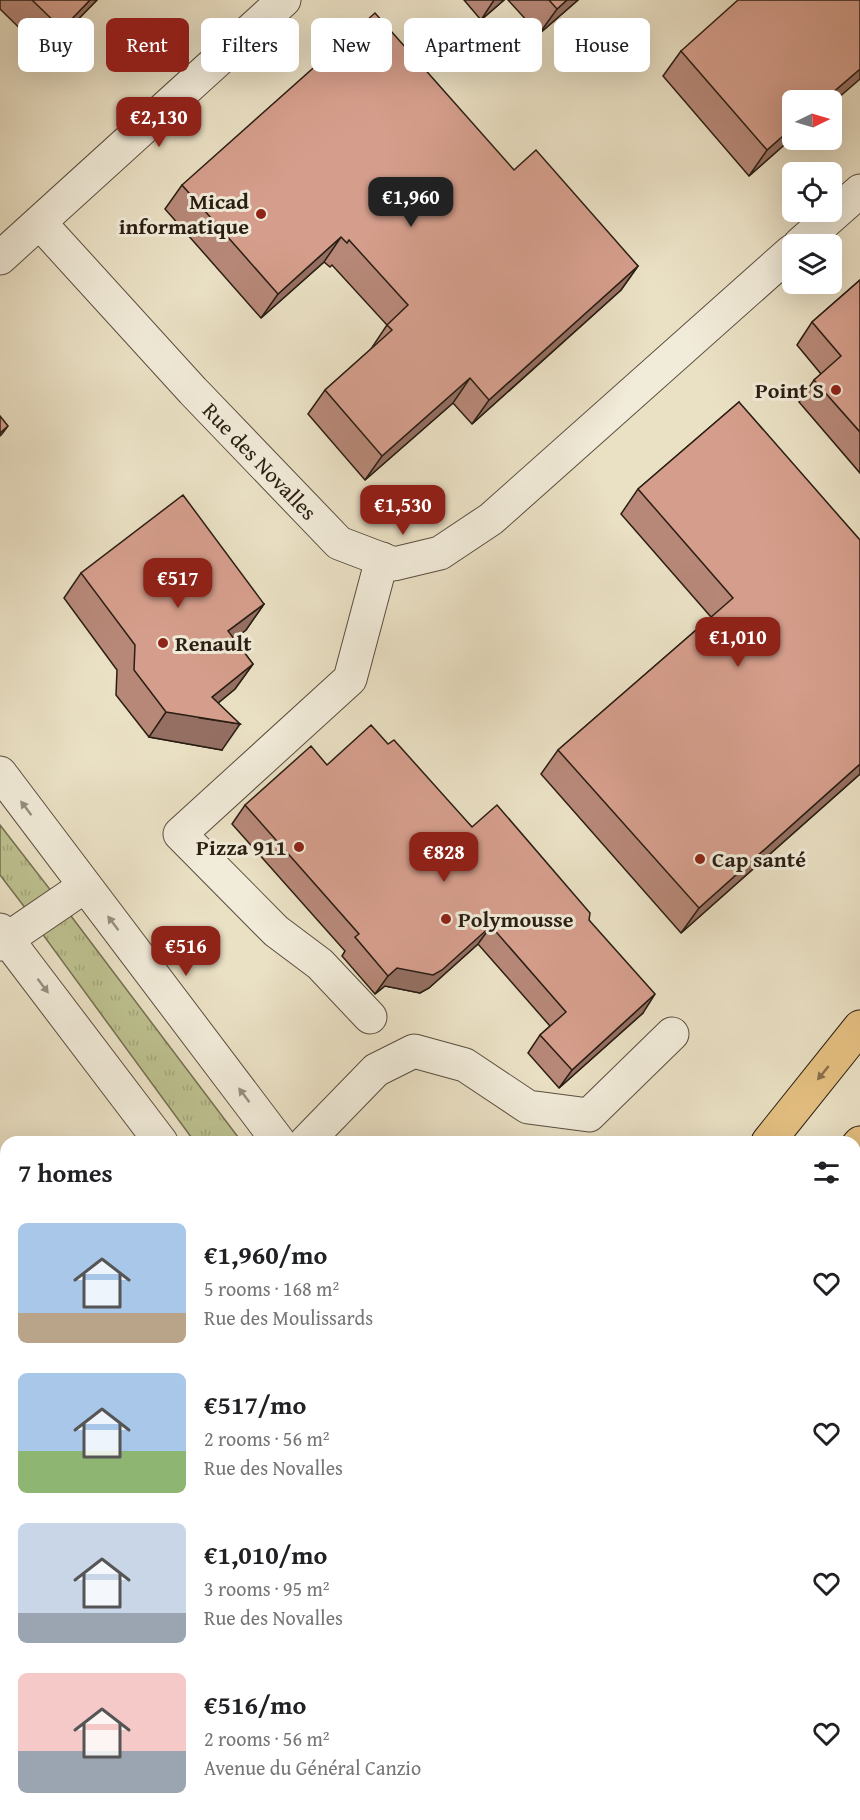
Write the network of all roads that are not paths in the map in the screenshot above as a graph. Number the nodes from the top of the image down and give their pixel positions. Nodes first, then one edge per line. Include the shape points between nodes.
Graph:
1 (284, 0) edge
2 (860, 191) edge
3 (40, 223) junction
4 (811, 234) edge
5 (0, 258) edge
6 (782, 260) edge
7 (381, 559) junction
8 (0, 773) edge
9 (85, 886) junction
10 (2, 938) edge
11 (370, 1017) dead end
12 (860, 1027) edge
13 (672, 1034) dead end
14 (156, 1136) edge
15 (274, 1136) edge
16 (312, 1136) edge
17 (773, 1136) edge

1 - 3 street
2 - 4 street
3 - 5 street
3 - 7 street, Rue des Novalles via 193,392 339,543
6 - 7 street, Rue des Novalles via 491,519 440,553 394,564
7 - 11 street via 350,679 180,834 276,931 320,964
9 -> 8 street
9 - 10 street
15 -> 9 street
10 -> 14 street
12 -> 17 main road
13 - 16 street via 589,1114 528,1107 465,1065 414,1052 375,1070

